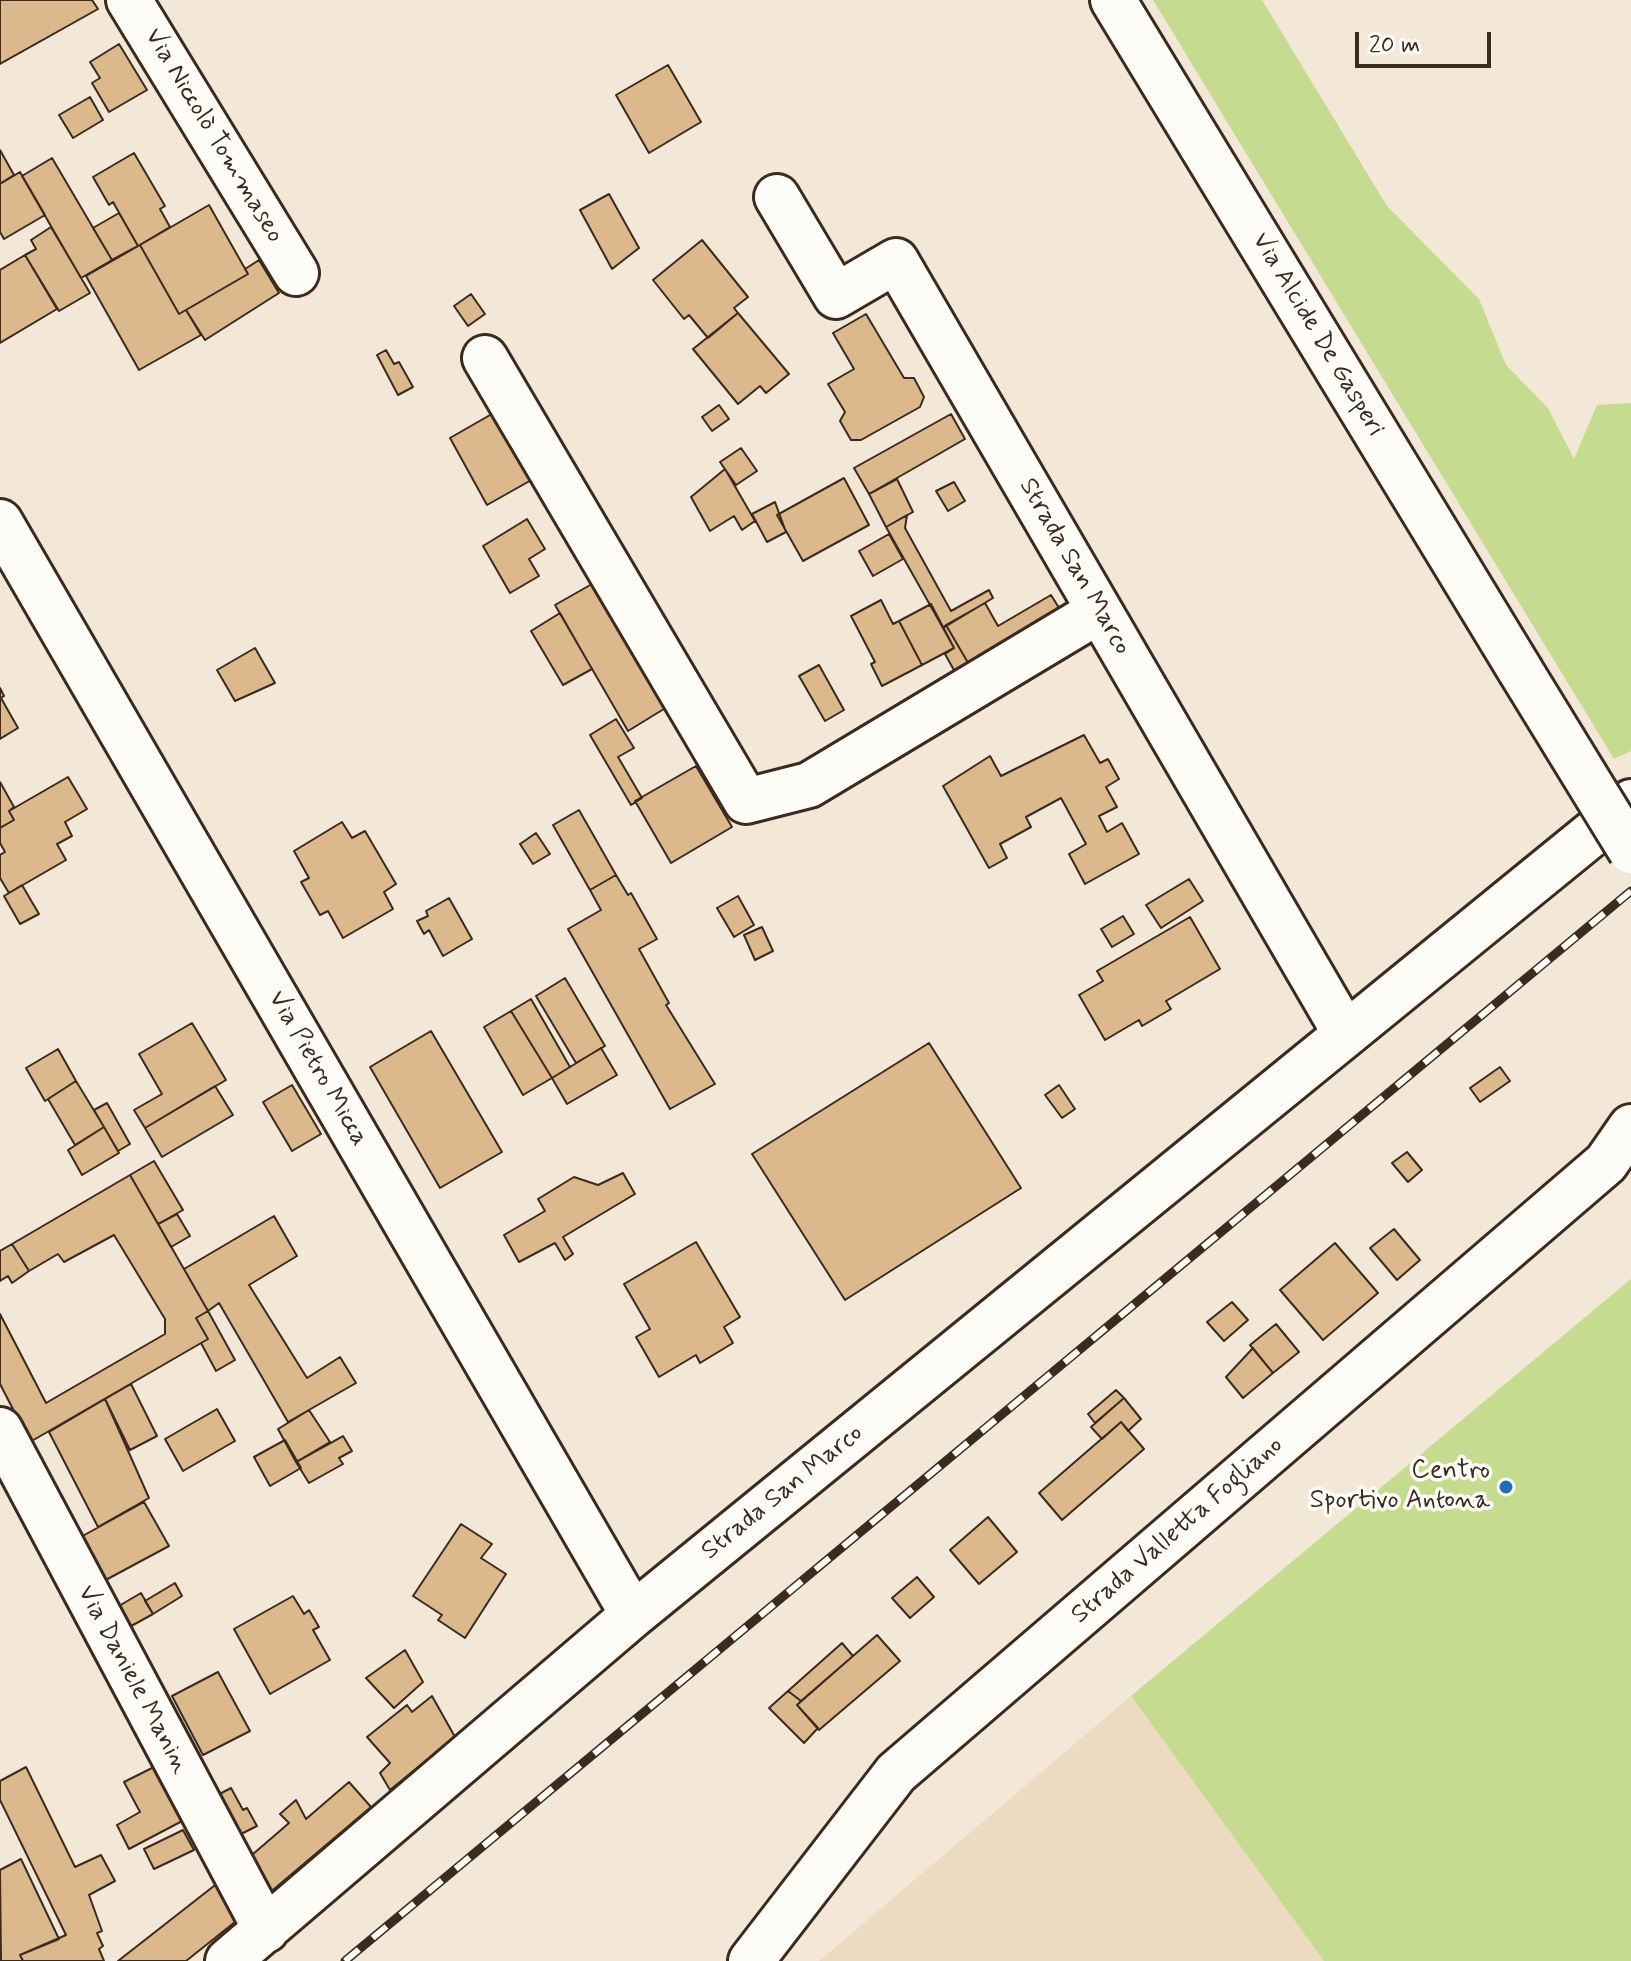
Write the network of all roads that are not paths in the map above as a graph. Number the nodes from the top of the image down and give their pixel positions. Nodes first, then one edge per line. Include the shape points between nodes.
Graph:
1 (129, 0) edge
2 (1113, 0) edge
3 (777, 197) dead end
4 (296, 273) dead end
5 (485, 358) dead end
6 (0, 522) edge
7 (1099, 611) junction
8 (1631, 802) edge
9 (1631, 851) edge
10 (1345, 1033) junction
11 (1631, 1127) edge
12 (1619, 1170) edge
13 (0, 1430) edge
14 (633, 1615) junction
15 (266, 1930) junction
16 (228, 1961) edge
17 (751, 1961) edge

1 - 4 street, Via Niccolò Tommaseo
2 - 9 street, Via Alcide De Gasperi, bridge
3 - 7 street, Strada San Marco via 836,296 896,261
5 - 7 street via 746,801 809,785
6 - 14 street, Via Pietro Micca
7 - 10 street, Strada San Marco
8 - 10 street, Strada San Marco
10 - 14 street, Strada San Marco
11 - 12 street, Strada Valletta Fogliano
12 - 17 street, Strada Valletta Fogliano via 896,1773
13 - 15 street, Via Daniele Manin
14 - 15 street, Strada San Marco
15 - 16 street, Strada San Marco

